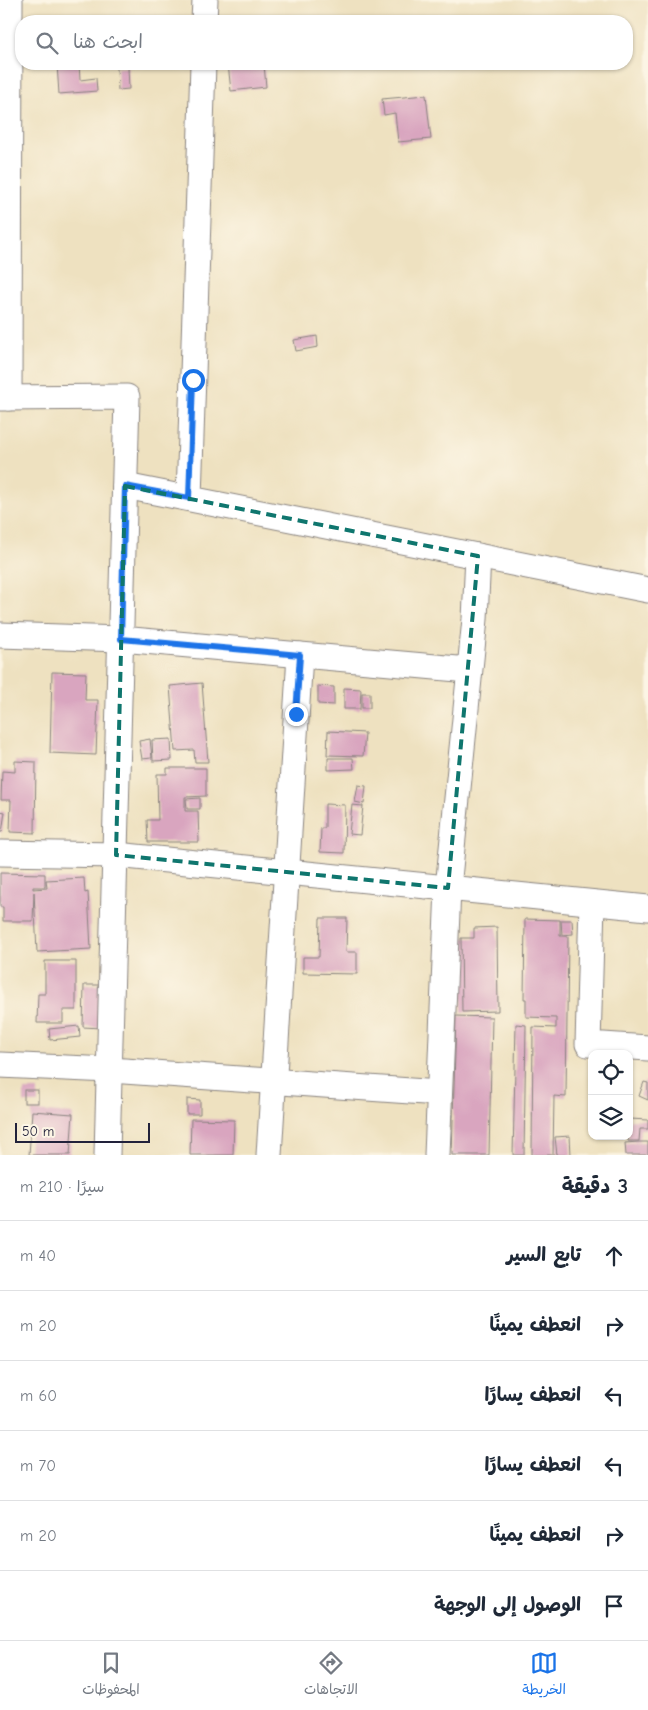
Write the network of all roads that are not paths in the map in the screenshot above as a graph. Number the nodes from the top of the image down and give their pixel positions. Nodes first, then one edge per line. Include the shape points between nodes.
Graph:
1 (205, 0) edge
2 (7, 4) edge
3 (204, 15) edge
4 (203, 70) edge
5 (5, 200) edge
6 (4, 398) edge
7 (125, 486) junction
8 (189, 498) junction
9 (478, 556) junction
10 (648, 590) edge
11 (0, 635) edge
12 (121, 639) junction
13 (300, 655) junction
14 (470, 670) junction
15 (0, 853) edge
16 (116, 855) junction
17 (288, 872) junction
18 (448, 888) junction
19 (592, 903) junction
20 (648, 908) edge
21 (648, 1048) edge
22 (0, 1065) edge
23 (110, 1070) junction
24 (274, 1081) junction
25 (439, 1093) junction
26 (107, 1155) edge
27 (269, 1155) edge
28 (436, 1155) edge

1 - 3 street
2 - 5 street
4 - 8 street
5 - 6 street
6 - 7 street via 128,397
7 - 8 street
7 - 12 street
8 - 9 street
9 - 10 street
9 - 14 street
11 - 12 street
12 - 13 street
12 - 16 street
13 - 14 street
13 - 17 street
14 - 18 street
15 - 16 street
16 - 17 street
16 - 23 street
17 - 18 street
17 - 24 street
18 - 19 street
18 - 25 street
19 - 20 street
19 - 21 street via 588,1044
22 - 23 street
23 - 24 street
23 - 26 street
24 - 25 street
24 - 27 street
25 - 28 street

